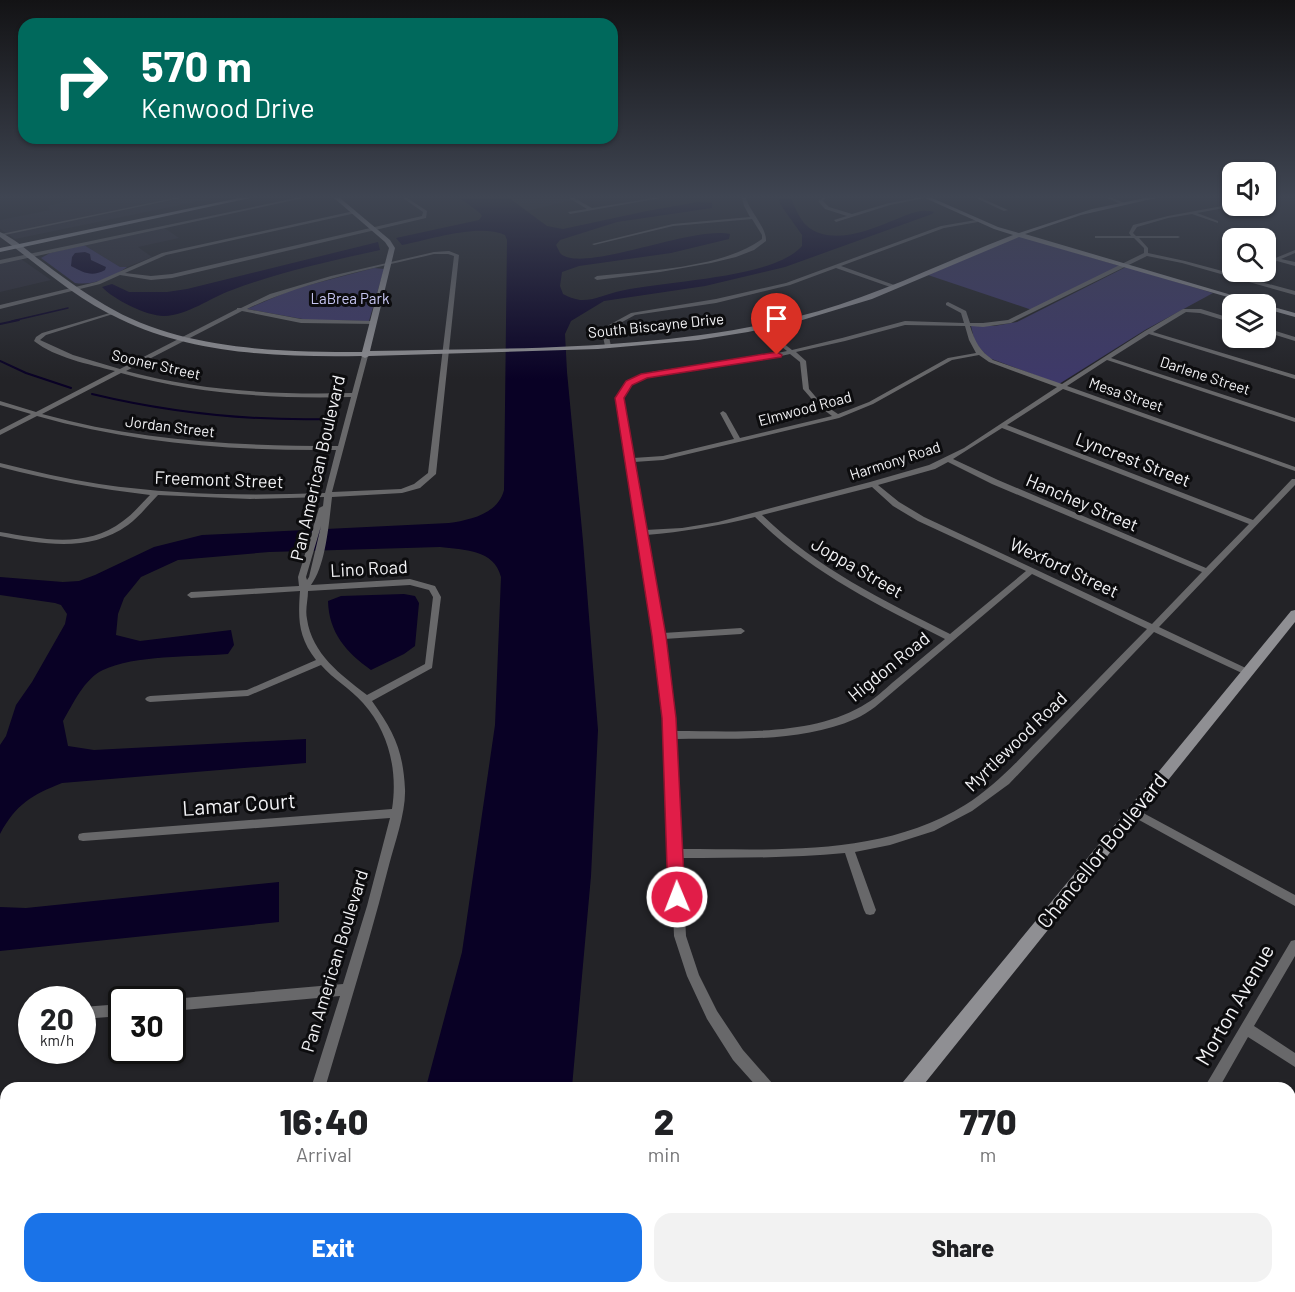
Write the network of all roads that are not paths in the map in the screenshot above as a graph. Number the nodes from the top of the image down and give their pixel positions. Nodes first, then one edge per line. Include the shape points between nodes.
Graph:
1 (17, 258) edge
2 (30, 258) edge
3 (153, 258) edge
4 (248, 258) edge
5 (390, 258) edge
6 (414, 258) edge
7 (456, 258) edge
8 (718, 258) edge
9 (861, 258) edge
10 (963, 258) edge
11 (1098, 258) edge
12 (1138, 258) edge
13 (1166, 258) edge
14 (1276, 259) edge
15 (0, 262) edge
16 (389, 264) junction
17 (1295, 264) edge
18 (1124, 266) junction
19 (838, 267) junction
20 (1222, 273) edge
21 (121, 274) junction
22 (597, 278) dead end
23 (1256, 282) edge
24 (895, 287) junction
25 (74, 290) junction
26 (1295, 293) edge
27 (1223, 294) edge
28 (948, 304) dead end
29 (0, 307) edge
30 (239, 309) junction
31 (1276, 310) edge
32 (108, 314) junction
33 (1295, 315) edge
34 (1222, 318) edge
35 (373, 323) junction
36 (968, 325) junction
37 (760, 327) junction
38 (1147, 332) junction
39 (1276, 333) edge
40 (182, 339) junction
41 (1295, 339) edge
42 (608, 346) junction
43 (792, 352) junction
44 (445, 353) junction
45 (978, 354) junction
46 (365, 357) junction
47 (1106, 358) junction
48 (119, 371) junction
49 (1295, 377) edge
50 (623, 378) dead end
51 (633, 381) junction
52 (1060, 386) junction
53 (355, 395) junction
54 (0, 403) edge
55 (723, 413) dead end
56 (36, 414) junction
57 (837, 417) junction
58 (1295, 420) edge
59 (1002, 426) junction
60 (0, 433) edge
61 (738, 441) junction
62 (341, 448) junction
63 (948, 459) junction
64 (630, 460) junction
65 (0, 465) edge
66 (1295, 469) edge
67 (1295, 481) edge
68 (873, 484) junction
69 (156, 493) junction
70 (328, 495) junction
71 (756, 514) junction
72 (1253, 523) junction
73 (642, 533) junction
74 (0, 534) edge
75 (1031, 571) junction
76 (1206, 571) junction
77 (304, 589) junction
78 (191, 596) dead end
79 (1295, 614) edge
80 (1152, 628) junction
81 (741, 631) dead end
82 (659, 636) junction
83 (950, 638) junction
84 (322, 661) junction
85 (1247, 672) junction
86 (150, 699) dead end
87 (366, 700) junction
88 (671, 735) junction
89 (1134, 812) junction
90 (397, 813) junction
91 (83, 837) dead end
92 (849, 850) junction
93 (676, 853) junction
94 (1295, 902) edge
95 (870, 910) dead end
96 (1295, 945) edge
97 (349, 989) junction
98 (186, 1004) edge
99 (1246, 1029) junction
100 (1295, 1061) edge
101 (320, 1082) edge
102 (762, 1082) edge
103 (914, 1082) edge
104 (1215, 1082) edge

1 - 15 street
2 - 25 street, South Biscayne Drive
3 - 21 street
4 - 21 street via 171,276
5 - 16 street, Pan American Boulevard
6 - 16 street
7 - 44 street
8 - 22 street
9 - 19 street
10 - 24 street, South Biscayne Drive
11 - 18 street
12 - 18 street
13 - 20 street
14 - 17 street
16 - 30 street via 291,288
16 - 35 street, Pan American Boulevard
18 - 27 street
18 - 36 street via 1014,321
19 - 24 street
19 - 42 street via 753,293 633,314 611,326 606,337
21 - 25 street
23 - 26 street
24 - 37 street, South Biscayne Drive via 842,307
25 - 29 street
25 - 32 street, South Biscayne Drive
28 - 36 street via 963,310
30 - 35 street via 310,322
30 - 40 street
31 - 33 street
32 - 40 street, South Biscayne Drive via 140,329
32 - 48 street, Sooner Street via 48,332 37,340 69,356
34 - 38 street, Harmony Road via 1185,310
35 - 46 street, Pan American Boulevard
36 - 43 street via 898,324
36 - 45 street
37 - 42 street, South Biscayne Drive
37 - 43 street
38 - 47 street, Harmony Road
38 - 49 street
39 - 41 street
40 - 46 street, South Biscayne Drive via 273,357
40 - 48 street
42 - 44 street, South Biscayne Drive
43 - 51 street via 658,373
43 - 57 street via 804,362 808,393
44 - 46 street, South Biscayne Drive
44 - 70 street, Freemont Street via 432,471 427,480 409,489
45 - 52 street, Mesa Street
45 - 57 street, Elmwood Road via 950,359 871,403
46 - 53 street, Pan American Boulevard
47 - 52 street, Harmony Road
47 - 58 street, Darlene Street
48 - 53 street, Sooner Street via 234,393
48 - 56 street
50 - 51 street
51 - 64 street via 620,398
52 - 59 street, Harmony Road
52 - 66 street, Mesa Street
53 - 62 street, Pan American Boulevard
54 - 56 street, Jordan Street
55 - 61 street
56 - 60 street
56 - 62 street, Jordan Street via 101,431 182,444
57 - 61 street, Elmwood Road
59 - 63 street, Harmony Road
59 - 72 street, Lyncrest Street
61 - 64 street, Elmwood Road via 658,459
62 - 70 street, Pan American Boulevard
63 - 68 street, Harmony Road
63 - 76 street, Hanchey Street
64 - 73 street
65 - 69 street, Freemont Street via 81,484
67 - 72 street, Myrtlewood Road
68 - 71 street, Harmony Road
68 - 75 street, Wexford Street via 911,514
69 - 70 street, Freemont Street
69 - 74 street via 127,522 92,539 59,543
70 - 77 street via 306,561
70 - 77 street, Pan American Boulevard via 313,577
71 - 73 street, Harmony Road via 696,528
71 - 83 street, Joppa Street via 810,562
72 - 76 street, Myrtlewood Road
73 - 82 street
75 - 80 street, Wexford Street
75 - 83 street, Higdon Road
76 - 80 street, Myrtlewood Road
77 - 78 street, Lino Road
77 - 84 street, Pan American Boulevard via 303,626
77 - 87 street, Lino Road via 410,582 428,586 436,594 429,666
79 - 85 street, Chancellor Boulevard
80 - 85 street, Wexford Street
80 - 92 street, Myrtlewood Road via 986,797 925,831
81 - 82 street
82 - 88 street
83 - 88 street, Higdon Road via 872,705 838,723 794,731
84 - 86 street via 248,693
84 - 87 street, Pan American Boulevard
85 - 89 street, Chancellor Boulevard
87 - 90 street, Pan American Boulevard via 395,751 400,779
88 - 93 street
89 - 94 street
89 - 103 street, Chancellor Boulevard
90 - 91 street, Lamar Court
90 - 97 street, Pan American Boulevard
92 - 93 street, Myrtlewood Road
92 - 95 street
93 - 102 street via 680,936 693,976 725,1036
96 - 99 street, Morton Avenue
97 - 98 street
97 - 101 street, Pan American Boulevard
99 - 100 street
99 - 104 street, Morton Avenue

